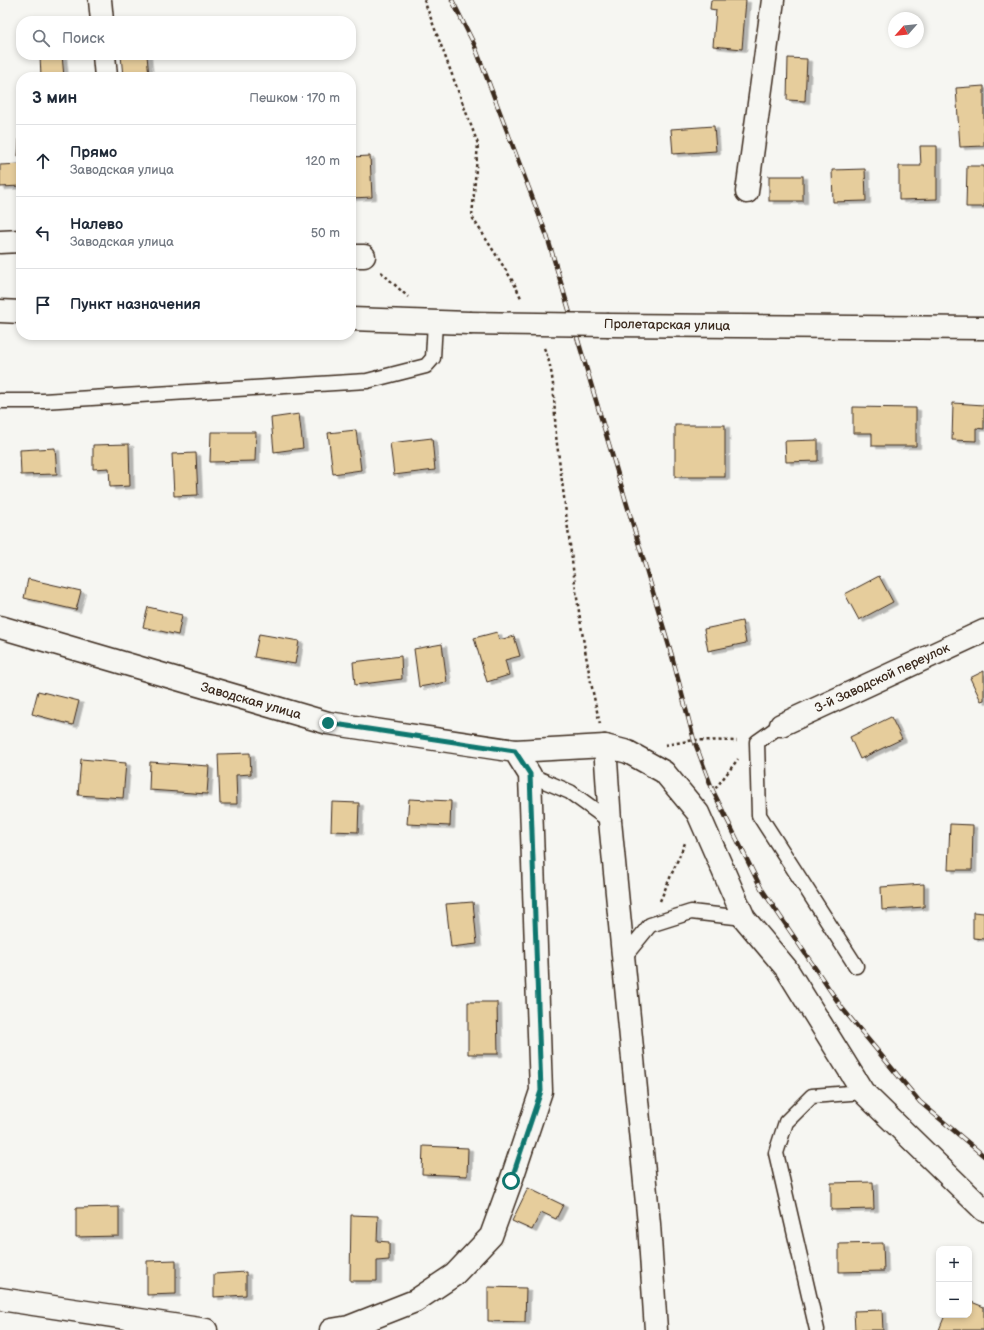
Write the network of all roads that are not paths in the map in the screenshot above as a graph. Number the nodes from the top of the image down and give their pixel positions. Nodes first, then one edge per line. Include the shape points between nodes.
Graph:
1 (100, 0) edge
2 (773, 0) edge
3 (102, 16) edge
4 (104, 60) edge
5 (106, 72) edge
6 (747, 192) dead end
7 (16, 241) edge
8 (0, 242) edge
9 (0, 311) edge
10 (16, 312) edge
11 (356, 320) edge
12 (435, 322) junction
13 (984, 328) edge
14 (0, 401) edge
15 (0, 627) edge
16 (984, 631) edge
17 (781, 725) joint
18 (605, 746) junction
19 (515, 751) junction
20 (530, 774) junction
21 (610, 821) junction
22 (744, 918) junction
23 (624, 957) junction
24 (856, 966) dead end
25 (863, 1092) junction
26 (984, 1210) edge
27 (0, 1299) edge
28 (206, 1330) edge
29 (331, 1330) edge
30 (656, 1330) edge
31 (817, 1330) edge

1 - 3 street
2 - 6 street
4 - 5 street
7 - 8 street
9 - 10 street
11 - 12 street, Пролетарская улица
12 - 13 street, Пролетарская улица, bridge
12 - 14 lane via 434,358 426,366 367,382
15 - 19 street, Заводская улица via 328,723
16 - 17 street, 3-й Заводской переулок
17 - 24 lane via 757,742 759,815
18 - 19 street, Заводская улица
18 - 21 street
18 - 22 street, Заводская улица via 628,752 664,772 698,813
19 - 20 street
20 - 21 lane via 570,792
20 - 29 street via 541,1091 511,1181 491,1236 454,1275 415,1301 349,1327
21 - 23 street
22 - 23 lane via 691,912 650,925
22 - 25 street, Заводская улица via 786,968
23 - 30 street via 649,1224
25 - 26 street, Заводская улица
25 - 31 lane via 812,1096 786,1122 776,1153
27 - 28 street

